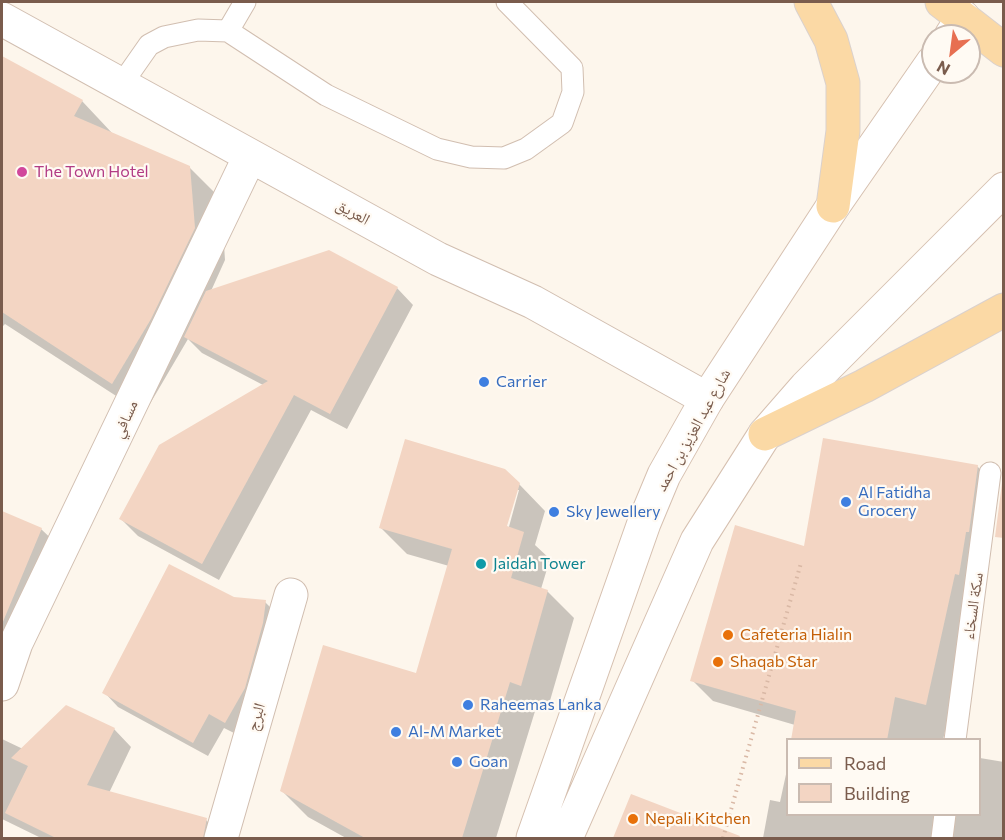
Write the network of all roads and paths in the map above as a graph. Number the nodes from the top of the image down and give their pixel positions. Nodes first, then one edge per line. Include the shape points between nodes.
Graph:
1 (245, 2) edge
2 (507, 2) edge
3 (811, 2) edge
4 (964, 12) edge
5 (2, 19) edge
6 (228, 31) junction
7 (1004, 50) edge
8 (921, 79) edge
9 (121, 85) junction
10 (250, 156) junction
11 (1004, 189) edge
12 (833, 206) junction
13 (1004, 310) edge
14 (707, 399) junction
15 (765, 434) junction
16 (990, 473) dead end
17 (801, 563) dead end
18 (291, 596) dead end
19 (9, 640) edge
20 (2, 684) edge
21 (955, 738) edge
22 (945, 816) edge
23 (221, 838) edge
24 (533, 838) edge
25 (566, 838) edge
26 (723, 838) edge
27 (942, 838) edge

1 - 6 lane
2 - 6 lane via 572,68 573,92 562,123 526,149 504,158 471,157 437,149 326,95
3 - 12 main road via 831,40 843,83 843,130
4 - 7 main road
5 - 9 street, العريق
6 - 9 lane via 198,30 164,37 149,45
8 - 12 street, شارع عبد العزيز بن احمد
9 - 10 street, العريق
10 - 14 street, العريق via 438,259 532,302
10 - 19 street, مسافي
11 - 15 street via 806,387
12 - 14 street, شارع عبد العزيز بن احمد
13 - 15 main road
14 - 24 street, شارع عبد العزيز بن احمد via 664,475 644,523
15 - 25 street via 697,541
16 - 21 lane, سكة السخاء
17 - 26 path
18 - 23 street, البرج
19 - 20 street, مسافي
22 - 27 lane

